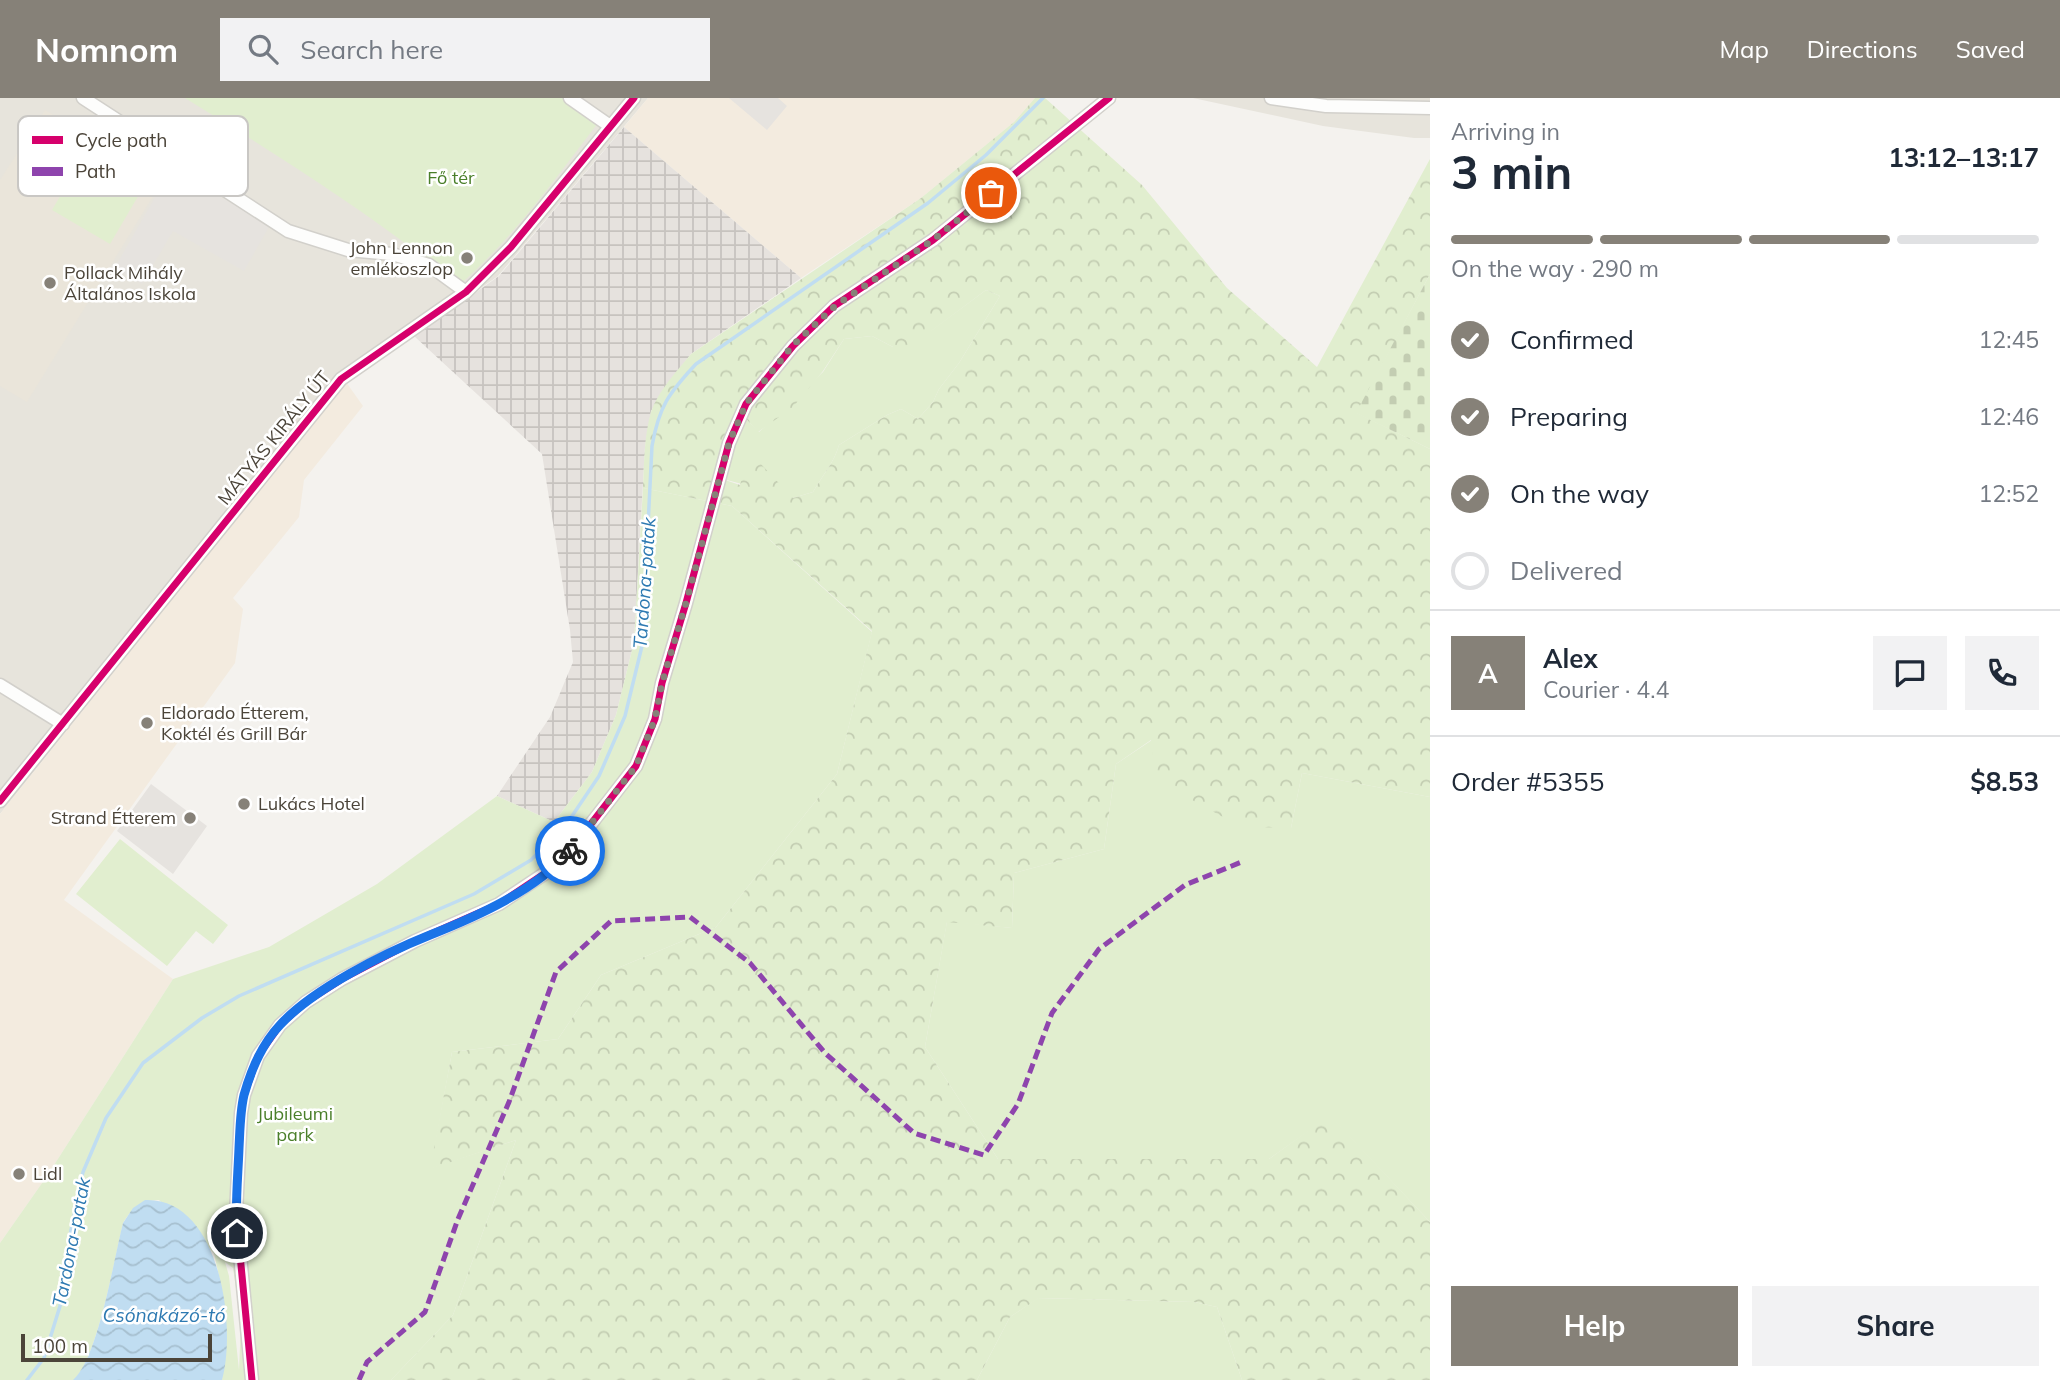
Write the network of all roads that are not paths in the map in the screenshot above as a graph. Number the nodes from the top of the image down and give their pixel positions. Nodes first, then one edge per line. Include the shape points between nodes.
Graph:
1 (83, 98) edge
2 (570, 98) edge
3 (634, 98) edge
4 (1109, 98) edge
5 (1271, 98) edge
6 (1430, 108) edge
7 (111, 116) edge
8 (610, 126) junction
9 (234, 196) edge
10 (466, 292) junction
11 (0, 685) edge
12 (63, 724) junction
13 (0, 801) edge
14 (253, 1380) edge

1 - 7 street
2 - 8 street
3 - 8 street, MÁTYÁS KIRÁLY ÚT
4 - 14 street via 933,240 835,306 793,345 746,404 729,443 655,719 636,766 566,856 499,904 405,946 306,1002 280,1025 258,1056 244,1095 236,1202
5 - 6 street via 1326,106
8 - 10 street, MÁTYÁS KIRÁLY ÚT via 512,247
9 - 10 street via 288,231 348,250 392,254 429,265
10 - 12 street, MÁTYÁS KIRÁLY ÚT via 341,379
11 - 12 street
12 - 13 street, MÁTYÁS KIRÁLY ÚT

